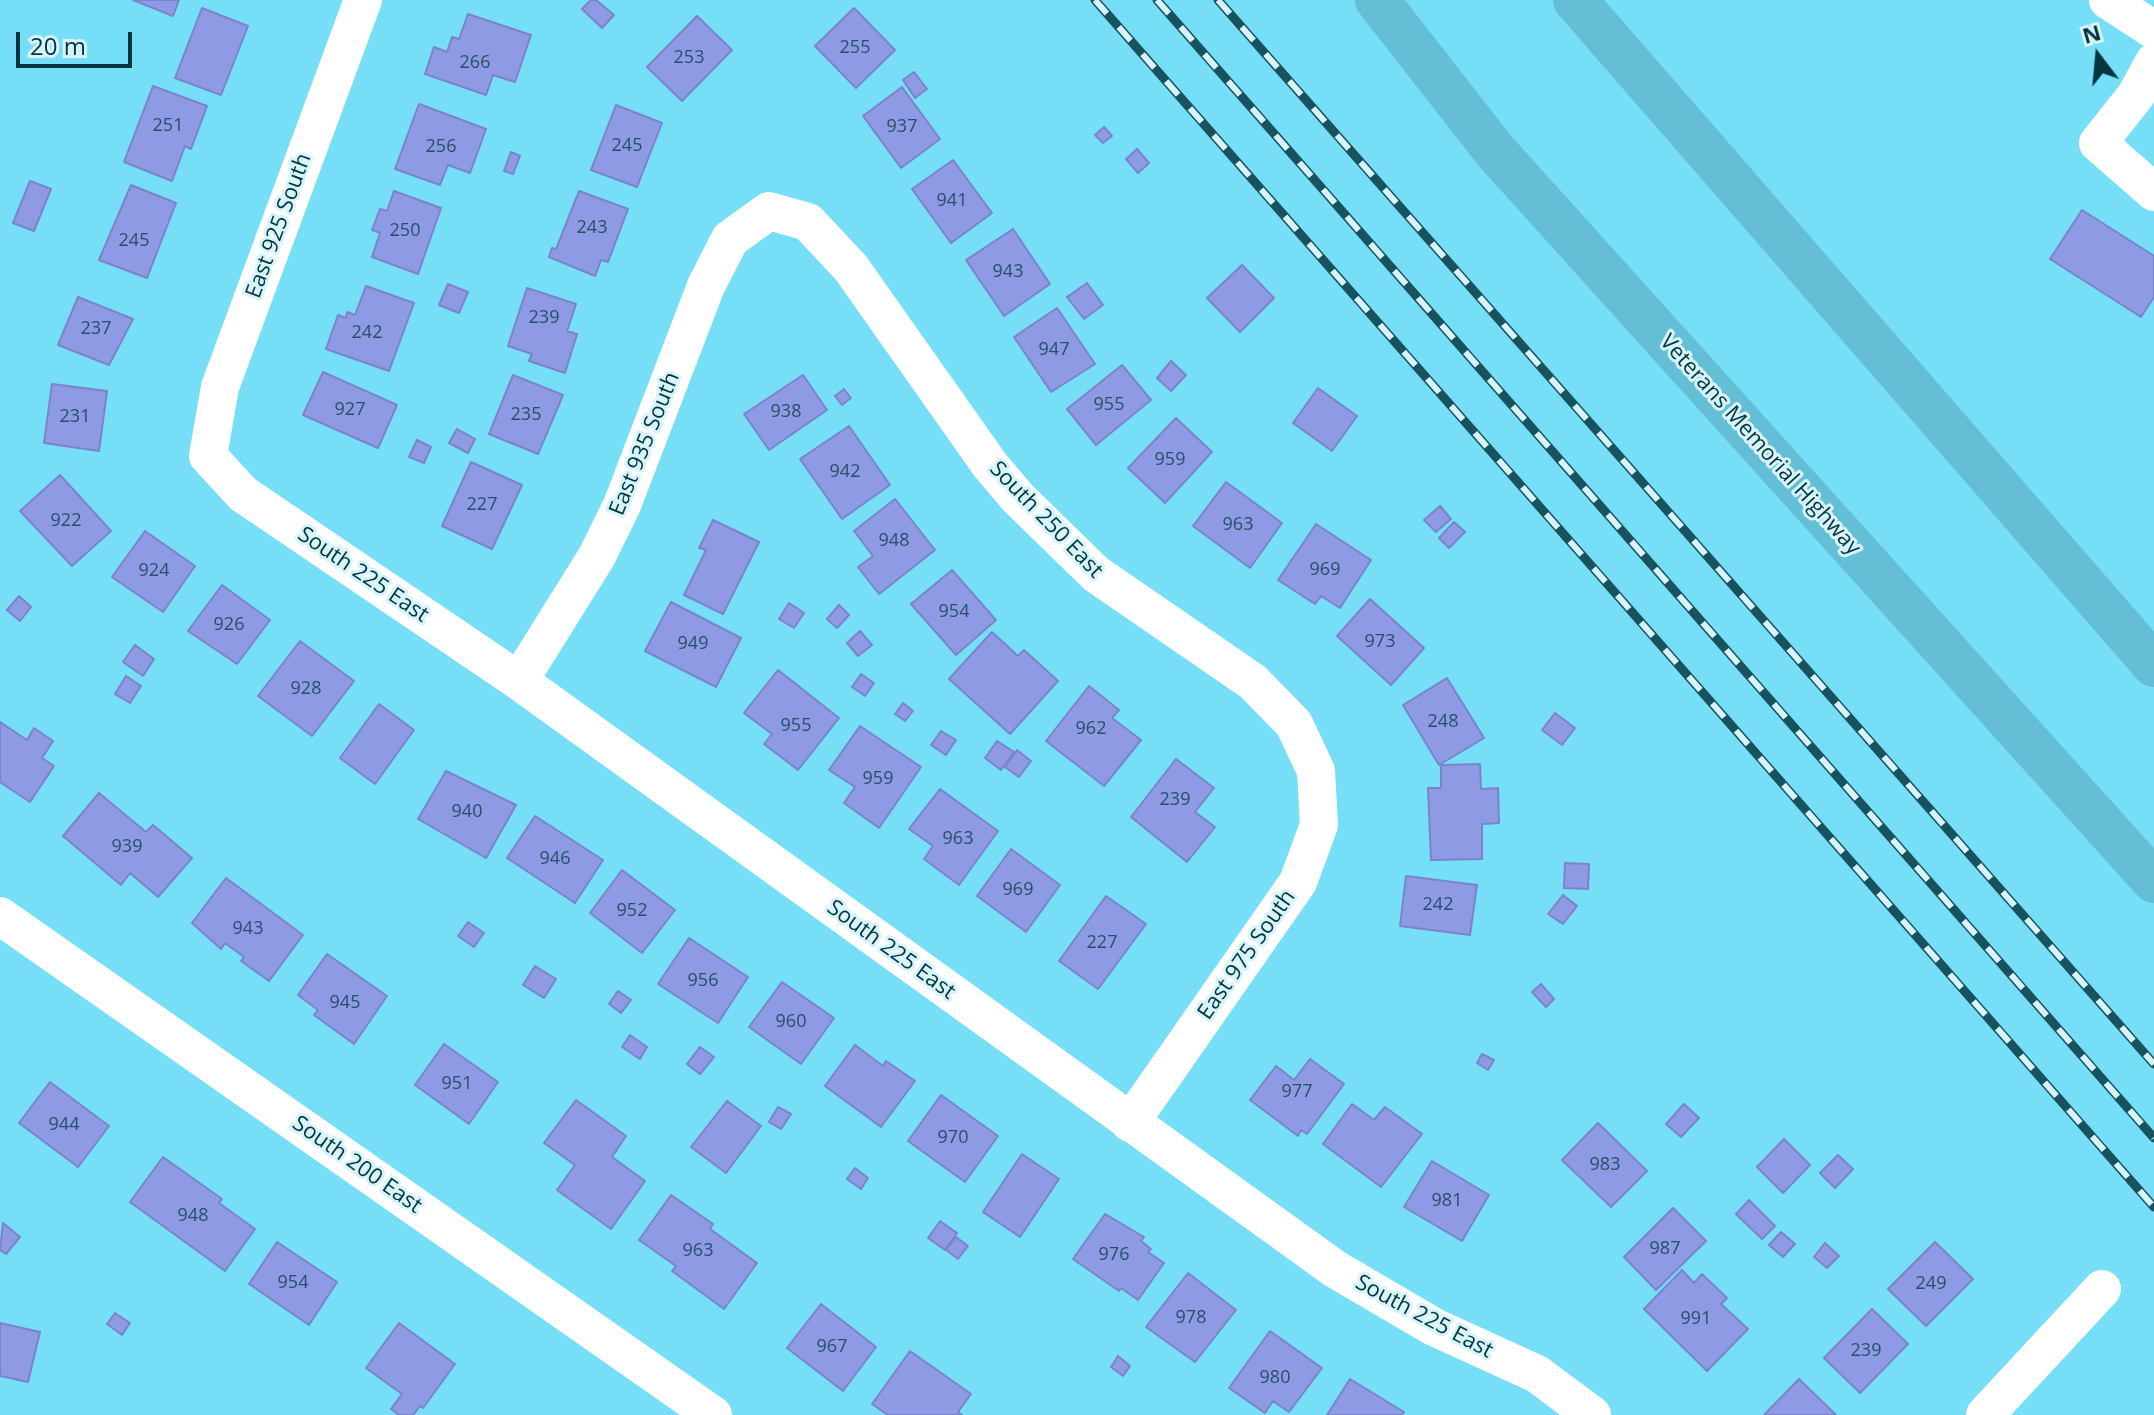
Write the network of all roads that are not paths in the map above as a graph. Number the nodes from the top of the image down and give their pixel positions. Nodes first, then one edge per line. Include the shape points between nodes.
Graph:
1 (363, 0) edge
2 (1377, 0) edge
3 (1575, 0) edge
4 (2108, 0) edge
5 (2154, 30) edge
6 (2154, 62) edge
7 (2154, 192) edge
8 (769, 211) joint
9 (208, 456) joint
10 (2154, 665) edge
11 (519, 681) junction
12 (1316, 771) joint
13 (2154, 881) edge
14 (0, 916) edge
15 (1130, 1123) junction
16 (2102, 1289) dead end
17 (713, 1415) edge
18 (1592, 1415) edge
19 (1985, 1415) edge

1 - 9 street, East 925 South via 220,387
2 - 13 highway, Veterans Memorial Highway via 1495,151
3 - 10 highway
4 - 5 street
6 - 7 street via 2098,143
8 - 11 street, East 935 South via 730,239 706,286 622,505 597,556
8 - 12 street, South 250 East via 808,222 851,268 1018,498 1096,574 1253,682 1294,724
9 - 11 street, South 225 East via 243,494
11 - 15 street, South 225 East
12 - 15 street, East 975 South via 1319,825 1298,882
14 - 17 street, South 200 East
15 - 18 street, South 225 East via 1335,1269 1434,1327 1537,1374
16 - 19 street

